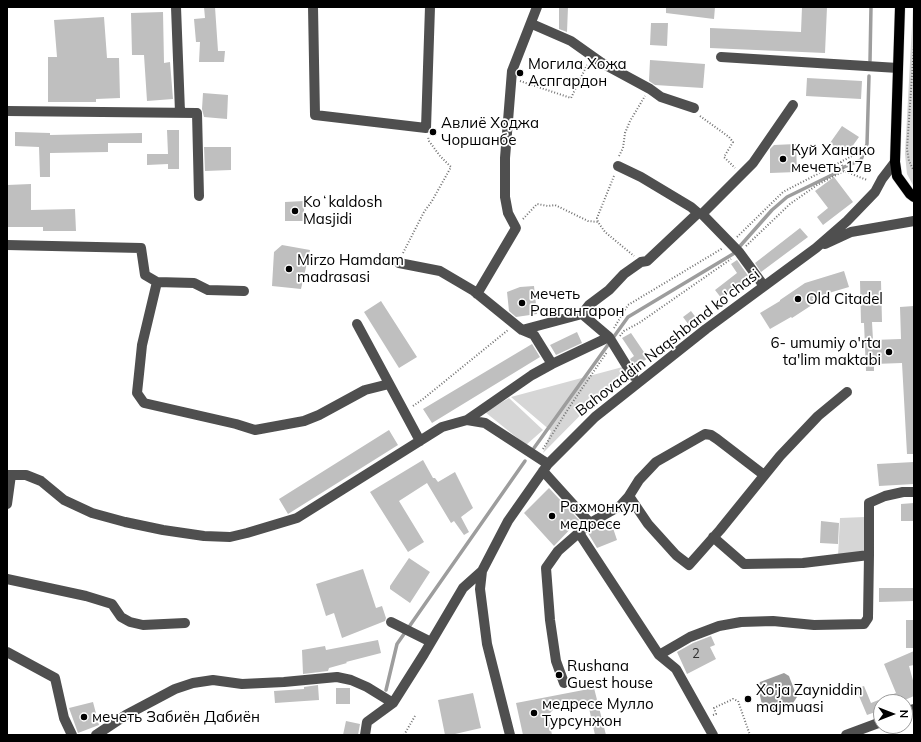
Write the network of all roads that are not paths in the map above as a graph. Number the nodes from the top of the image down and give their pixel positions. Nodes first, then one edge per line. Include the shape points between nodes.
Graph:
1 (176, 7) edge
2 (313, 7) edge
3 (430, 7) edge
4 (537, 7) edge
5 (900, 7) edge
6 (532, 24) junction
7 (721, 57) dead end
8 (898, 68) junction
9 (793, 105) dead end
10 (694, 108) road end
11 (7, 111) edge
12 (180, 112) junction
13 (895, 162) junction
14 (618, 166) road end
15 (199, 196) dead end
16 (914, 196) edge
17 (700, 213) junction
18 (914, 221) edge
19 (7, 245) edge
20 (816, 248) junction
21 (398, 263) road end
22 (157, 282) junction
23 (764, 286) junction
24 (244, 291) dead end
25 (478, 294) junction
26 (582, 314) junction
27 (357, 324) dead end
28 (518, 327) junction
29 (611, 340) junction
30 (552, 364) junction
31 (633, 376) dead end
32 (389, 384) junction
33 (847, 392) dead end
34 (467, 420) junction
35 (420, 441) junction
36 (543, 465) junction
37 (9, 475) edge
38 (764, 475) junction
39 (914, 492) edge
40 (629, 496) junction
41 (7, 504) edge
42 (590, 523) junction
43 (579, 533) junction
44 (713, 537) junction
45 (869, 555) junction
46 (482, 571) junction
47 (7, 578) edge
48 (390, 622) dead end
49 (185, 624) dead end
50 (431, 642) junction
51 (7, 652) edge
52 (659, 656) junction
53 (564, 683) dead end
54 (392, 703) junction
55 (873, 725) edge
56 (711, 734) edge
57 (72, 735) edge
58 (96, 735) edge
59 (365, 735) edge
60 (510, 735) edge
61 (846, 735) edge

1 - 12 street
2 - 3 street via 315,115 426,128
4 - 6 street
5 - 8 main road
6 - 10 street via 571,41 661,97
6 - 25 street via 511,79 505,197 508,213 516,228
7 - 8 street
8 - 13 main road
9 - 17 street via 753,163
11 - 12 street
12 - 15 street via 197,113
13 - 16 main road via 897,176
13 - 20 street, Bahovaddin Naqshband ko'chasi via 874,192 847,221
14 - 17 street
17 - 23 street via 736,248
17 - 26 street via 647,261 641,262 624,274
18 - 20 street, Bahovaddin Naqshband ko'chasi via 851,232
19 - 22 street via 141,248 145,275
20 - 23 street, Bahovaddin Naqshband ko'chasi
21 - 25 street via 440,272
22 - 24 street via 194,283 208,290
22 - 32 street via 142,345 137,393 144,403 255,430 304,421 365,390
23 - 36 street, Bahovaddin Naqshband ko'chasi via 595,417
25 - 28 street
26 - 28 street
26 - 29 street
27 - 32 street
28 - 30 street via 534,336
29 - 30 street
29 - 31 street
30 - 34 street
32 - 35 street
33 - 38 street via 818,416
34 - 35 street via 442,428
34 - 36 street via 485,423
35 - 37 street via 297,518 230,537 162,530 92,513 64,500 41,480 26,475
36 - 42 street
36 - 46 street, Bahovaddin Naqshband ko'chasi via 508,521
37 - 41 street
38 - 40 street via 717,439 705,434 656,462 639,480
38 - 44 street
39 - 45 street via 885,496 868,503
40 - 42 street via 620,506
40 - 44 street via 648,524 676,555 689,565
42 - 43 street
43 - 52 street
43 - 53 street via 558,551 546,568 556,661
44 - 45 street via 744,564 803,563
45 - 52 street via 868,618 864,624 741,622 719,626 690,637
46 - 50 street, Bahovaddin Naqshband ko'chasi via 463,588
46 - 60 street, Bahovaddin Naqshband ko'chasi via 480,589 487,644
47 - 49 street via 112,604 121,617 130,622 142,625
48 - 50 street
50 - 54 street, Bahovaddin Naqshband ko'chasi
51 - 57 street via 55,678 64,718
52 - 56 street via 676,669
54 - 58 street via 366,687 337,676 284,682 213,680 176,689 126,715
54 - 59 street, Bahovaddin Naqshband ko'chasi via 367,722
55 - 61 street

